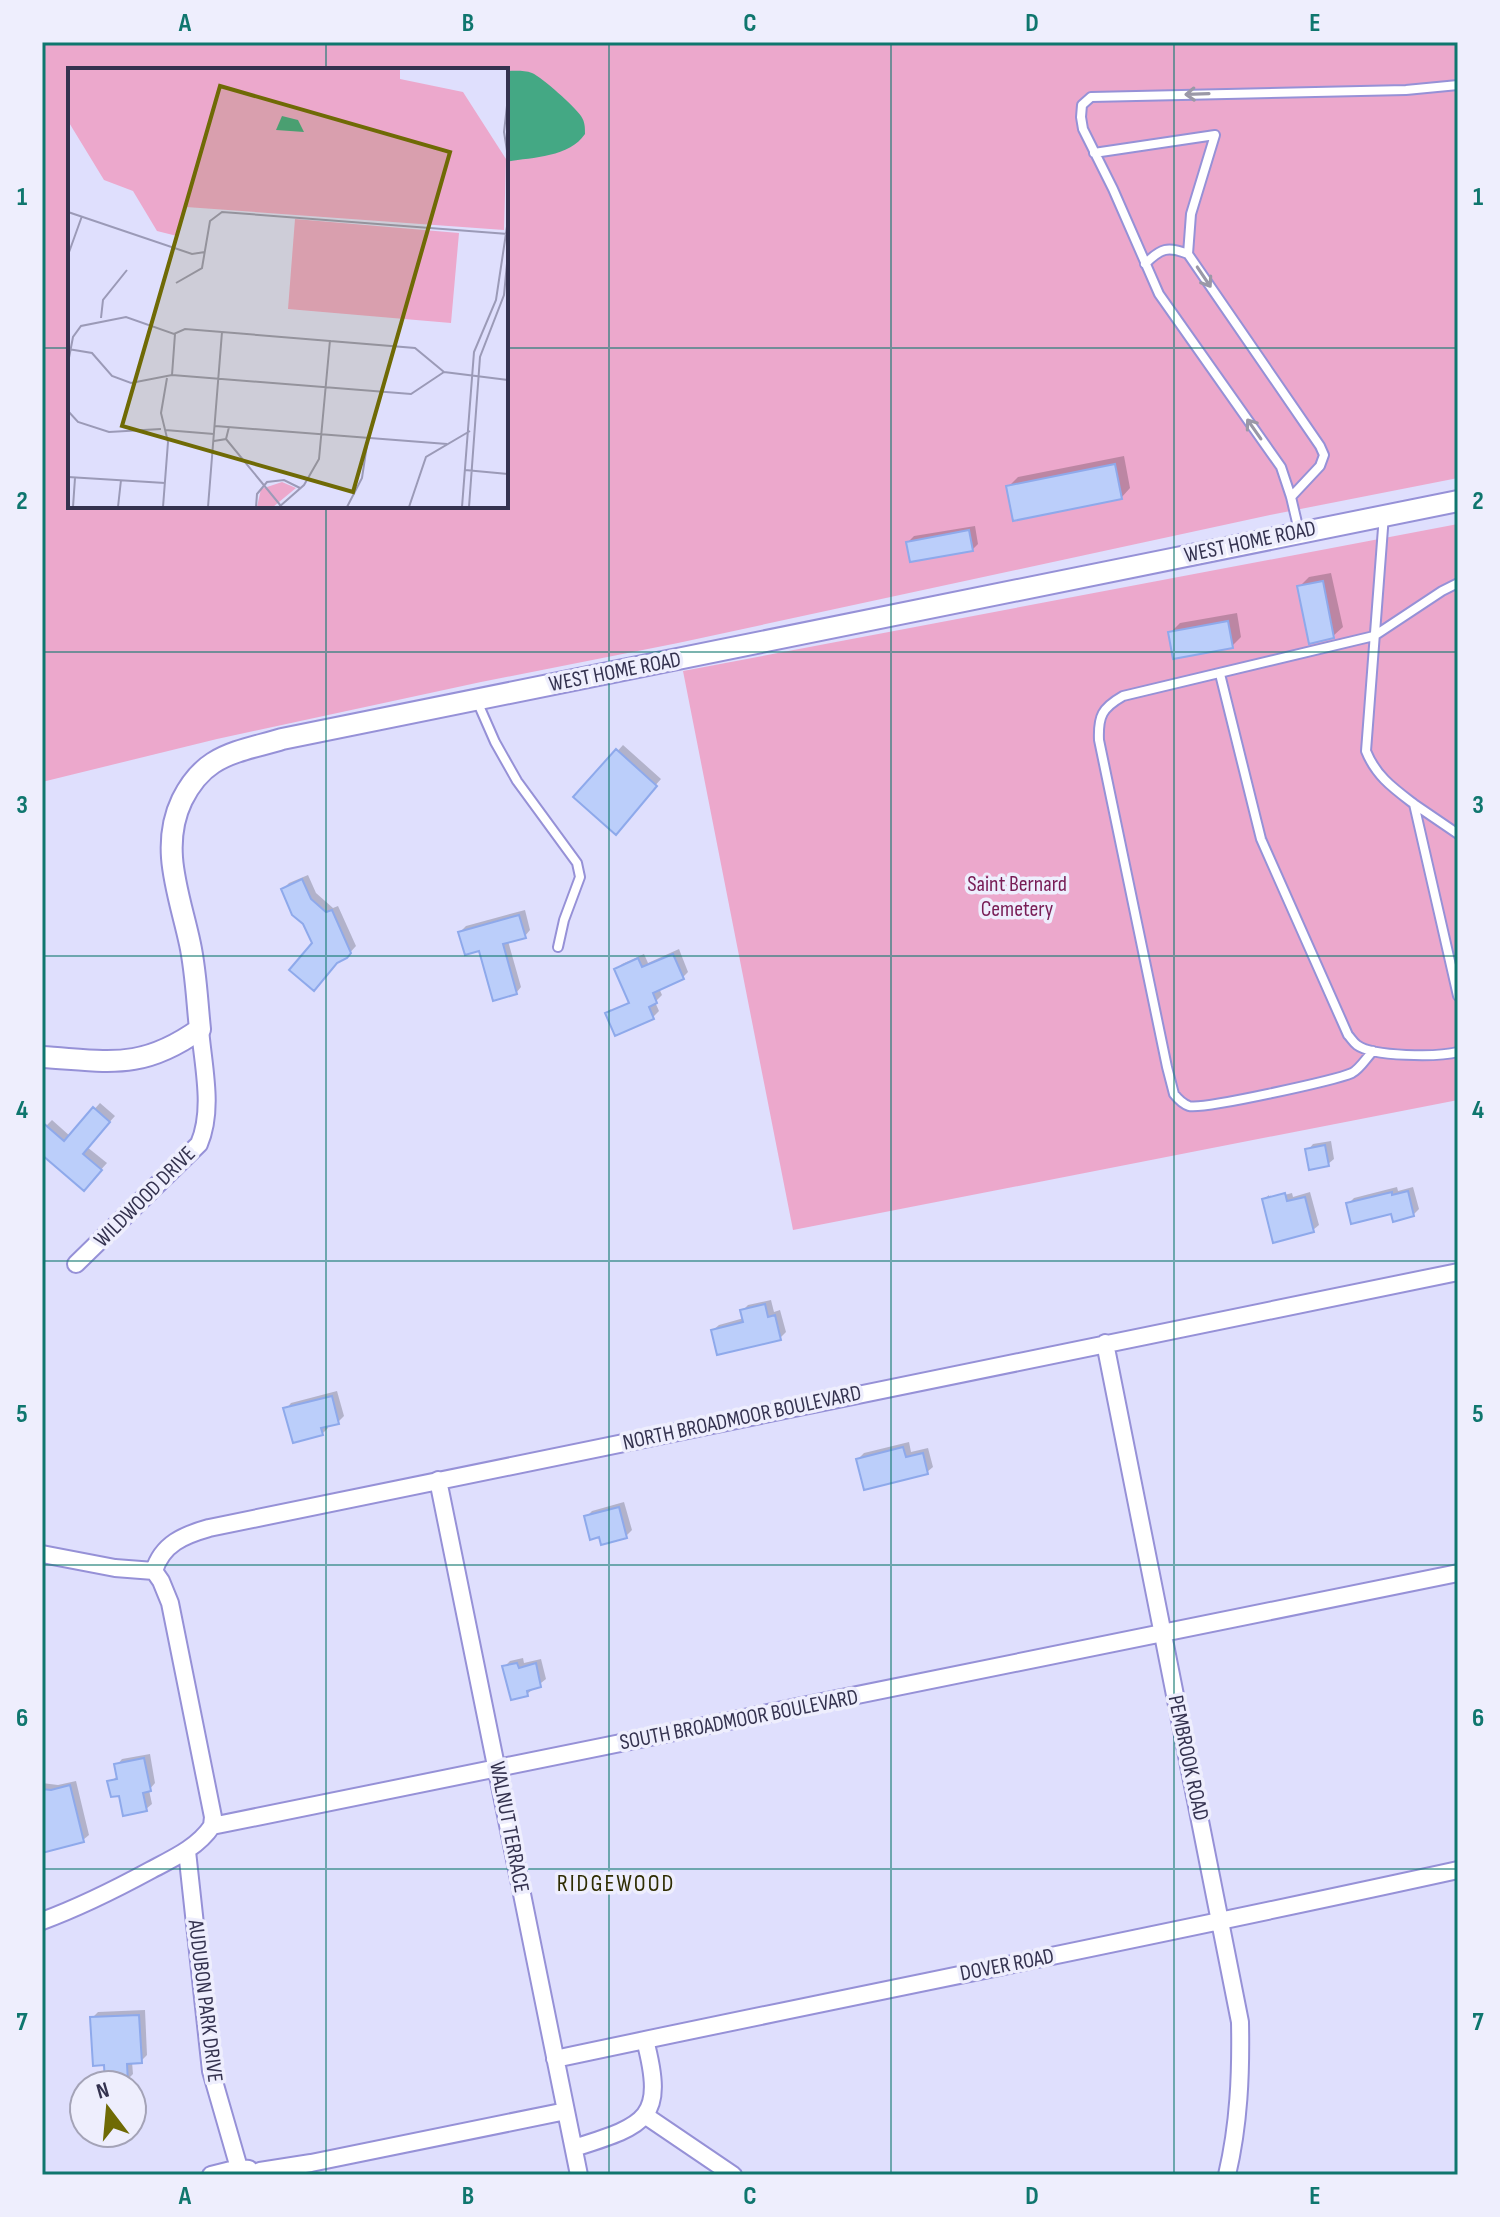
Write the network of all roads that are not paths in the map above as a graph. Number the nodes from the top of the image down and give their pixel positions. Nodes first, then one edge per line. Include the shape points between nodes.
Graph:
1 (1458, 85) edge
2 (1094, 153) junction
3 (1188, 254) junction
4 (1145, 264) junction
5 (1291, 497) junction
6 (1458, 501) edge
7 (1384, 515) junction
8 (1299, 531) junction
9 (1458, 583) edge
10 (1374, 636) junction
11 (1220, 674) junction
12 (477, 700) junction
13 (1414, 804) junction
14 (1458, 834) edge
15 (558, 947) dead end
16 (1458, 996) edge
17 (200, 1029) junction
18 (1373, 1051) junction
19 (1458, 1052) edge
20 (42, 1057) edge
21 (76, 1264) dead end
22 (1458, 1272) edge
23 (1105, 1343) junction
24 (438, 1480) junction
25 (42, 1554) edge
26 (154, 1571) junction
27 (1458, 1573) edge
28 (1163, 1634) junction
29 (498, 1769) junction
30 (212, 1826) junction
31 (187, 1851) junction
32 (1458, 1870) edge
33 (42, 1921) edge
34 (1222, 1922) junction
35 (645, 2040) junction
36 (555, 2059) junction
37 (566, 2111) junction
38 (646, 2116) junction
39 (574, 2148) junction
40 (239, 2168) junction
41 (263, 2173) edge
42 (211, 2175) edge
43 (579, 2175) edge
44 (733, 2175) edge
45 (1227, 2175) edge

1 -> 2 lane via 1091,97 1082,105 1081,117
2 - 3 lane via 1215,135 1191,214
2 - 4 lane
3 - 4 lane via 1163,250
3 -> 5 lane via 1324,455
5 -> 4 lane via 1281,467 1159,294
5 - 8 lane
6 - 7 street, WEST HOME ROAD
7 - 8 street, WEST HOME ROAD
7 - 10 lane
8 - 12 street, WEST HOME ROAD
9 - 10 lane
10 - 11 lane
10 - 13 lane via 1366,751 1386,783
11 - 18 lane via 1261,839 1348,1035 1357,1046
11 - 18 lane via 1123,696 1102,713 1099,727 1174,1094 1189,1106 1249,1098 1354,1072
12 - 15 lane via 517,781 577,863 580,877
12 - 17 street, WEST HOME ROAD via 282,739 231,755 199,774 178,809 171,857 190,945
13 - 14 lane
13 - 16 lane
17 - 20 street via 141,1059
17 - 21 street, WILDWOOD DRIVE via 206,1128 199,1144
18 - 19 lane via 1425,1056
22 - 23 street, NORTH BROADMOOR BOULEVARD
23 - 24 street, NORTH BROADMOOR BOULEVARD
23 - 28 street, PEMBROOK ROAD
24 - 26 street, NORTH BROADMOOR BOULEVARD via 190,1534 165,1549
24 - 29 street, WALNUT TERRACE
25 - 26 street
26 - 30 street via 170,1603
27 - 28 street, SOUTH BROADMOOR BOULEVARD
28 - 29 street, SOUTH BROADMOOR BOULEVARD
28 - 34 street, PEMBROOK ROAD
29 - 30 street, SOUTH BROADMOOR BOULEVARD
29 - 36 street, WALNUT TERRACE
30 - 31 street
31 - 33 street
31 - 40 street, AUDUBON PARK DRIVE via 211,2071
32 - 34 street, DOVER ROAD
34 - 35 street, DOVER ROAD
34 - 45 street, PEMBROOK ROAD via 1240,2022 1237,2126
35 - 36 street, DOVER ROAD
35 - 38 street via 653,2097
36 - 37 street, WALNUT TERRACE
37 - 39 street, WALNUT TERRACE
37 - 41 street
38 - 39 street via 629,2128
38 - 44 street
39 - 43 street, WALNUT TERRACE
40 - 41 street
40 - 42 street

